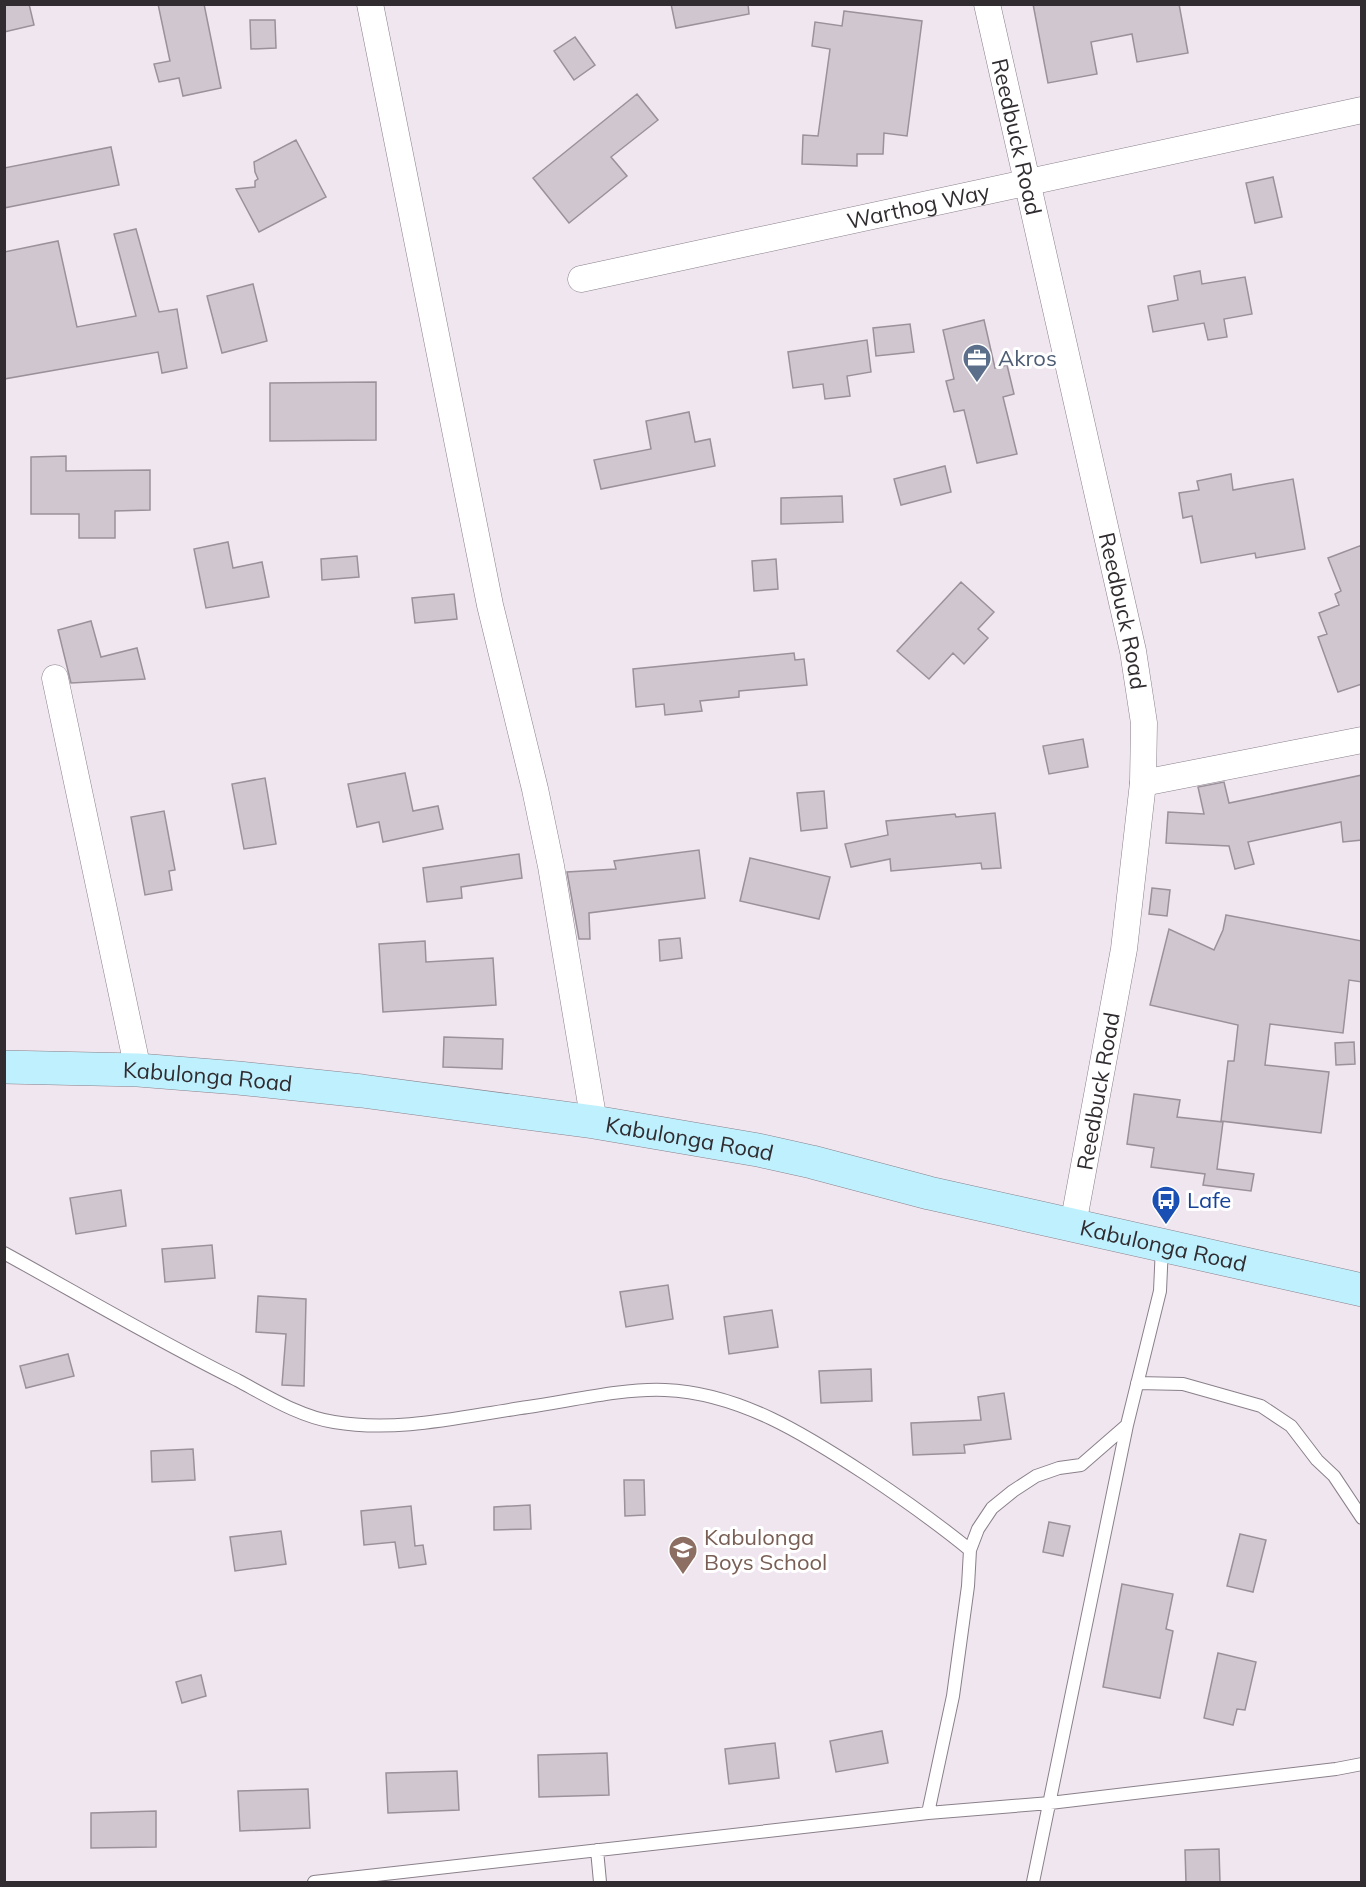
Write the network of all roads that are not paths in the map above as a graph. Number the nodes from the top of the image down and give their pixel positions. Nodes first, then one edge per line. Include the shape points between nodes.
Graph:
1 (370, 4) edge
2 (987, 4) edge
3 (1362, 110) edge
4 (1027, 183) junction
5 (580, 279) dead end
6 (54, 678) dead end
7 (1362, 740) edge
8 (1143, 783) junction
9 (4, 1067) edge
10 (138, 1070) junction
11 (594, 1122) junction
12 (1073, 1224) junction
13 (1162, 1246) junction
14 (4, 1253) edge
15 (1362, 1290) edge
16 (1137, 1383) junction
17 (1126, 1425) junction
18 (1362, 1518) edge
19 (970, 1550) junction
20 (1362, 1764) edge
21 (1050, 1803) junction
22 (928, 1813) junction
23 (597, 1850) junction
24 (365, 1880) edge
25 (314, 1882) edge
26 (600, 1882) edge
27 (1033, 1882) edge

1 - 11 street via 490,605 551,866
2 - 4 street, Reedbuck Road
3 - 4 street, Warthog Way
4 - 5 street, Warthog Way
4 - 8 street, Reedbuck Road via 1133,651 1143,723
6 - 10 street
7 - 8 street
8 - 12 street, Reedbuck Road via 1124,950
9 - 10 main road, Kabulonga Road
10 - 11 main road, Kabulonga Road via 362,1091
11 - 12 main road, Kabulonga Road via 758,1150
12 - 13 main road, Kabulonga Road
13 - 15 main road, Kabulonga Road
13 - 16 lane via 1160,1291
14 - 19 lane via 194,1359 297,1411 330,1422 402,1426 663,1390 701,1394 740,1405 819,1444 928,1515
16 - 17 lane
16 - 18 lane via 1183,1384 1262,1406 1291,1426 1334,1476
17 - 19 lane via 1081,1465 1036,1476 992,1508
17 - 21 lane
19 - 22 lane via 953,1696
20 - 21 lane
21 - 22 lane
21 - 27 lane
22 - 23 lane
23 - 24 lane
23 - 26 lane
24 - 25 lane

